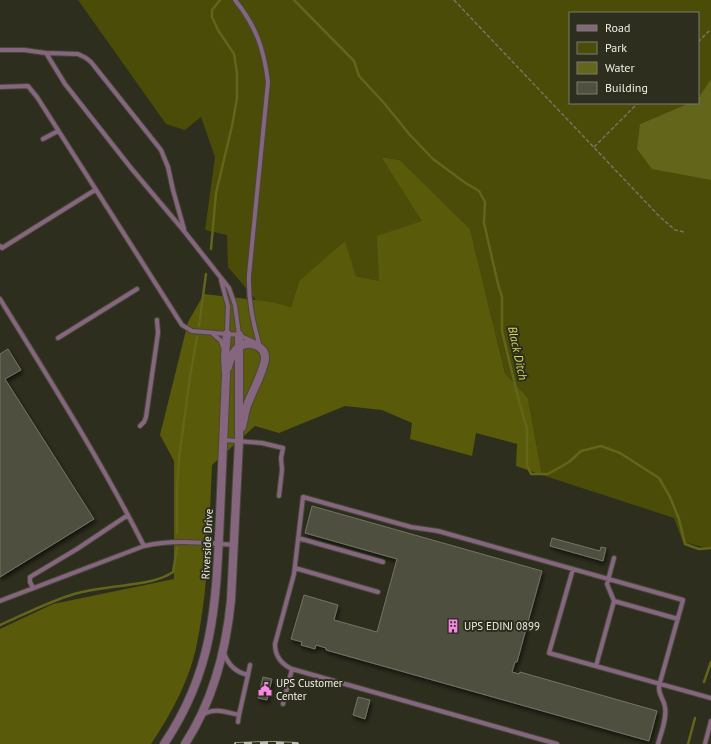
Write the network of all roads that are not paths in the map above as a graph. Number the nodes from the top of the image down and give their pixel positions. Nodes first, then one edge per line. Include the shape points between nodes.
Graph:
1 (235, 0) edge
2 (0, 50) edge
3 (46, 53) junction
4 (0, 87) edge
5 (58, 131) junction
6 (43, 139) dead end
7 (95, 190) junction
8 (184, 231) junction
9 (0, 246) edge
10 (219, 276) junction
11 (137, 289) dead end
12 (0, 299) edge
13 (157, 320) dead end
14 (212, 334) junction
15 (227, 334) junction
16 (239, 336) junction
17 (58, 338) dead end
18 (240, 346) junction
19 (260, 347) junction
20 (225, 356) junction
21 (226, 375) junction
22 (140, 426) dead end
23 (223, 440) junction
24 (239, 441) junction
25 (279, 496) dead end
26 (128, 515) junction
27 (298, 538) junction
28 (218, 544) junction
29 (234, 545) junction
30 (144, 546) junction
31 (614, 558) dead end
32 (383, 562) dead end
33 (295, 568) junction
34 (573, 569) junction
35 (608, 578) junction
36 (33, 588) junction
37 (378, 592) dead end
38 (0, 601) edge
39 (614, 601) junction
40 (678, 619) junction
41 (224, 651) junction
42 (250, 665) dead end
43 (596, 666) junction
44 (292, 669) junction
45 (248, 675) junction
46 (660, 684) junction
47 (711, 698) edge
48 (283, 704) dead end
49 (239, 715) junction
50 (200, 717) junction
51 (238, 722) dead end
52 (711, 722) edge
53 (164, 744) edge
54 (185, 744) edge
55 (557, 744) edge
56 (658, 744) edge
57 (705, 744) edge

1 - 19 lane via 247,15 258,36 266,62 268,82 248,295
2 - 3 lane
3 - 8 lane via 70,90
3 - 8 lane via 78,54 91,62 159,146 168,167
4 - 5 lane via 28,86
5 - 6 lane
5 - 7 lane
7 - 9 lane via 2,248
7 - 14 lane via 179,323 188,330
8 - 10 lane
10 - 15 lane via 228,306
10 - 16 lane via 229,288 233,300
11 - 17 lane
12 - 26 lane
13 - 22 lane via 158,333 146,419
14 - 15 lane
14 - 20 lane via 221,341
15 - 16 lane
15 - 20 street, Riverside Drive
16 - 18 street
16 - 19 lane
18 - 19 street via 250,344
18 - 21 street via 231,358
18 - 24 street
19 - 24 street via 264,353 264,361 248,404
20 - 21 street, Riverside Drive
21 - 23 street, Riverside Drive
23 - 24 lane
23 - 28 street, Riverside Drive
24 - 25 lane via 283,448
24 - 29 street
26 - 30 lane
26 - 36 lane via 30,577
27 - 32 lane
27 - 33 lane
27 - 34 lane via 303,497
28 - 29 lane
28 - 30 lane via 166,542
28 - 53 street, Riverside Drive via 214,608 207,651 188,703
29 - 41 street via 231,600
30 - 36 lane
31 - 35 lane
33 - 37 lane
33 - 44 lane via 275,644 278,658
34 - 35 lane
34 - 43 lane via 549,653
35 - 39 lane via 607,586
35 - 40 lane via 683,600
36 - 38 lane
39 - 40 lane
39 - 43 lane
40 - 46 lane
41 - 45 lane via 230,665 242,674
41 - 50 street
42 - 45 lane
43 - 46 lane
44 - 48 lane
44 - 55 lane
45 - 49 lane
46 - 47 lane
46 - 56 lane via 659,693 666,710
49 - 50 lane via 212,710
49 - 51 lane
50 - 54 street
52 - 57 lane

